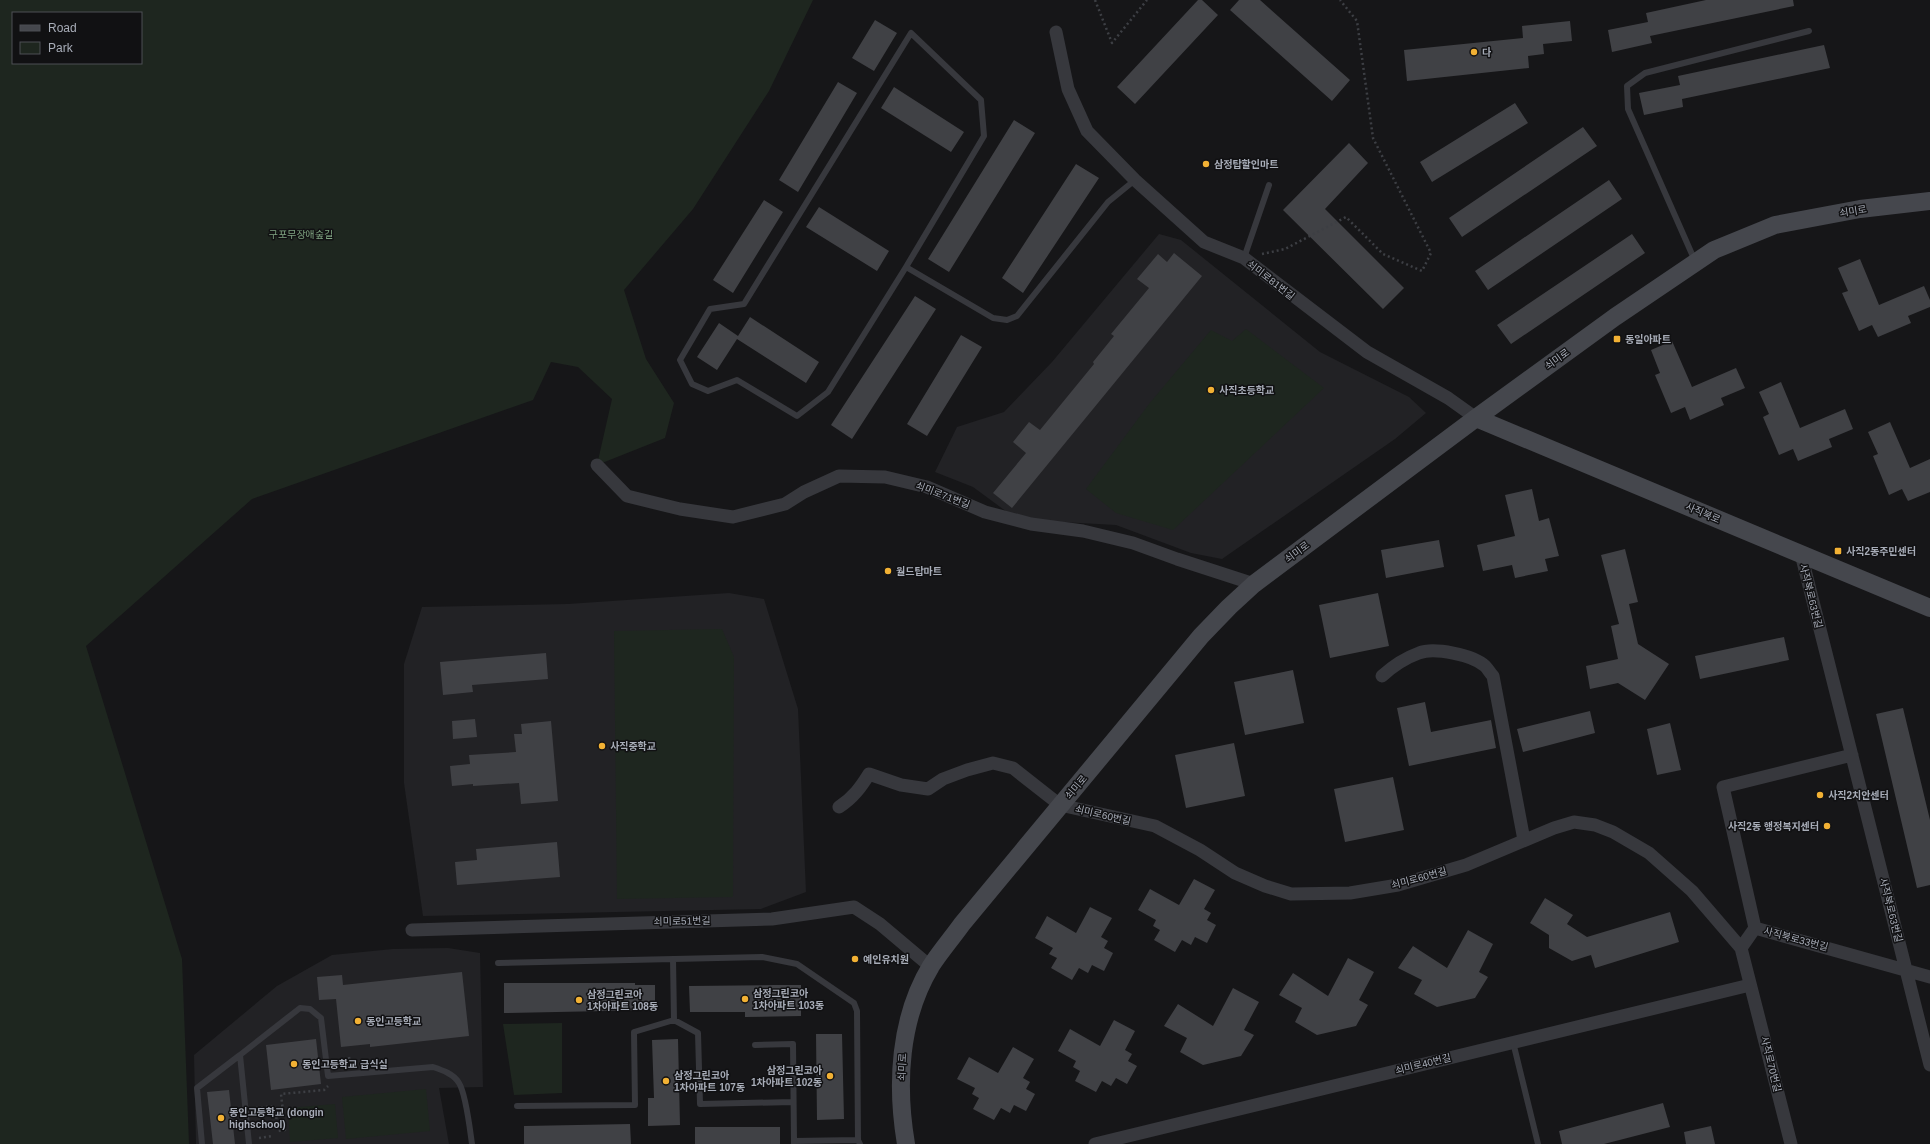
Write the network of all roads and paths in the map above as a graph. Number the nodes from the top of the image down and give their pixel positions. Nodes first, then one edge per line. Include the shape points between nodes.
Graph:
1 (1095, 0) edge
2 (1147, 0) edge
3 (1340, 0) edge
4 (1809, 31) dead end
5 (1056, 32) dead end
6 (1135, 180) junction
7 (1269, 185) dead end
8 (1930, 201) edge
9 (1244, 258) junction
10 (1696, 262) junction
11 (906, 267) junction
12 (1476, 418) junction
13 (597, 466) dead end
14 (1801, 554) junction
15 (1254, 584) junction
16 (1930, 608) edge
17 (1382, 676) dead end
18 (1852, 755) junction
19 (1060, 805) junction
20 (839, 806) dead end
21 (1524, 840) junction
22 (1755, 928) junction
23 (412, 930) dead end
24 (1741, 948) junction
25 (673, 959) junction
26 (498, 963) dead end
27 (931, 966) junction
28 (1906, 970) junction
29 (1930, 977) edge
30 (1750, 985) junction
31 (674, 1020) junction
32 (1513, 1042) junction
33 (756, 1045) dead end
34 (240, 1055) junction
35 (1930, 1065) edge
36 (330, 1084) dead end
37 (794, 1102) junction
38 (517, 1106) dead end
39 (246, 1109) junction
40 (859, 1142) edge
41 (794, 1143) edge
42 (202, 1144) edge
43 (249, 1144) edge
44 (472, 1144) edge
45 (906, 1144) edge
46 (1096, 1144) edge
47 (1538, 1144) edge
48 (1791, 1144) edge

1 - 2 path via 1112,43
3 - 9 path via 1358,21 1373,138 1431,252 1422,271 1383,254 1346,217 1285,249
4 - 10 lane via 1645,73 1627,86 1628,109
5 - 6 street, 쇠미로81번길 via 1068,89 1087,131
6 - 9 street, 쇠미로81번길 via 1204,242
6 - 11 lane via 1108,202 1017,316 1007,320 993,318
7 - 9 lane
8 - 10 main road, 쇠미로 via 1860,209 1775,225 1714,250
9 - 12 street, 쇠미로81번길 via 1367,352 1448,398
10 - 12 main road, 쇠미로
11 - 11 lane via 828,392 797,416 737,380 708,391 692,384 680,360 710,309 744,304 912,33 981,100 984,136
12 - 14 main road, 사직북로
12 - 15 main road, 쇠미로
13 - 15 street, 쇠미로71번길 via 627,496 680,509 733,517 784,504 839,476 886,477 927,487 985,512 1031,524 1083,531 1133,543
14 - 16 main road, 사직북로
14 - 18 street, 사직북로63번길
15 - 19 main road, 쇠미로 via 1202,636
17 - 21 street via 1395,664 1420,652 1455,653 1484,665 1492,676
18 - 22 street, 사직북로33번길 via 1723,787
18 - 28 street, 사직북로63번길
19 - 20 street via 1013,768 993,763 943,779 928,789 901,785 869,774 858,792 848,802
19 - 21 street, 쇠미로60번길 via 1155,826 1200,850 1235,873 1291,894 1350,893 1398,885 1466,865
19 - 27 main road, 쇠미로 via 962,924
21 - 24 street, 쇠미로60번길 via 1574,822 1595,825 1613,832 1649,853 1692,891
22 - 24 street
22 - 28 street, 사직북로33번길
23 - 27 street, 쇠미로51번길 via 772,919 854,907 880,924
24 - 30 street, 사직로70번길
25 - 26 lane
25 - 31 lane
25 - 40 lane via 781,960 797,964 854,1003 857,1011
27 - 45 main road, 쇠미로 via 914,1006 903,1050 902,1110
28 - 29 street, 사직북로33번길
28 - 35 street, 사직북로63번길
30 - 32 street, 쇠미로40번길
30 - 48 street, 사직로70번길
31 - 37 lane via 698,1033 700,1104
31 - 38 lane via 634,1032 635,1105
32 - 46 street, 쇠미로40번길
32 - 47 lane
33 - 37 lane via 793,1044
34 - 39 lane
34 - 42 lane via 197,1088
34 - 44 lane via 300,1008 310,1009 321,1018 328,1076 433,1067 447,1072 459,1082
36 - 39 path via 324,1090 281,1094 285,1130 278,1131 275,1106
37 - 41 lane
39 - 43 lane
40 - 41 lane

